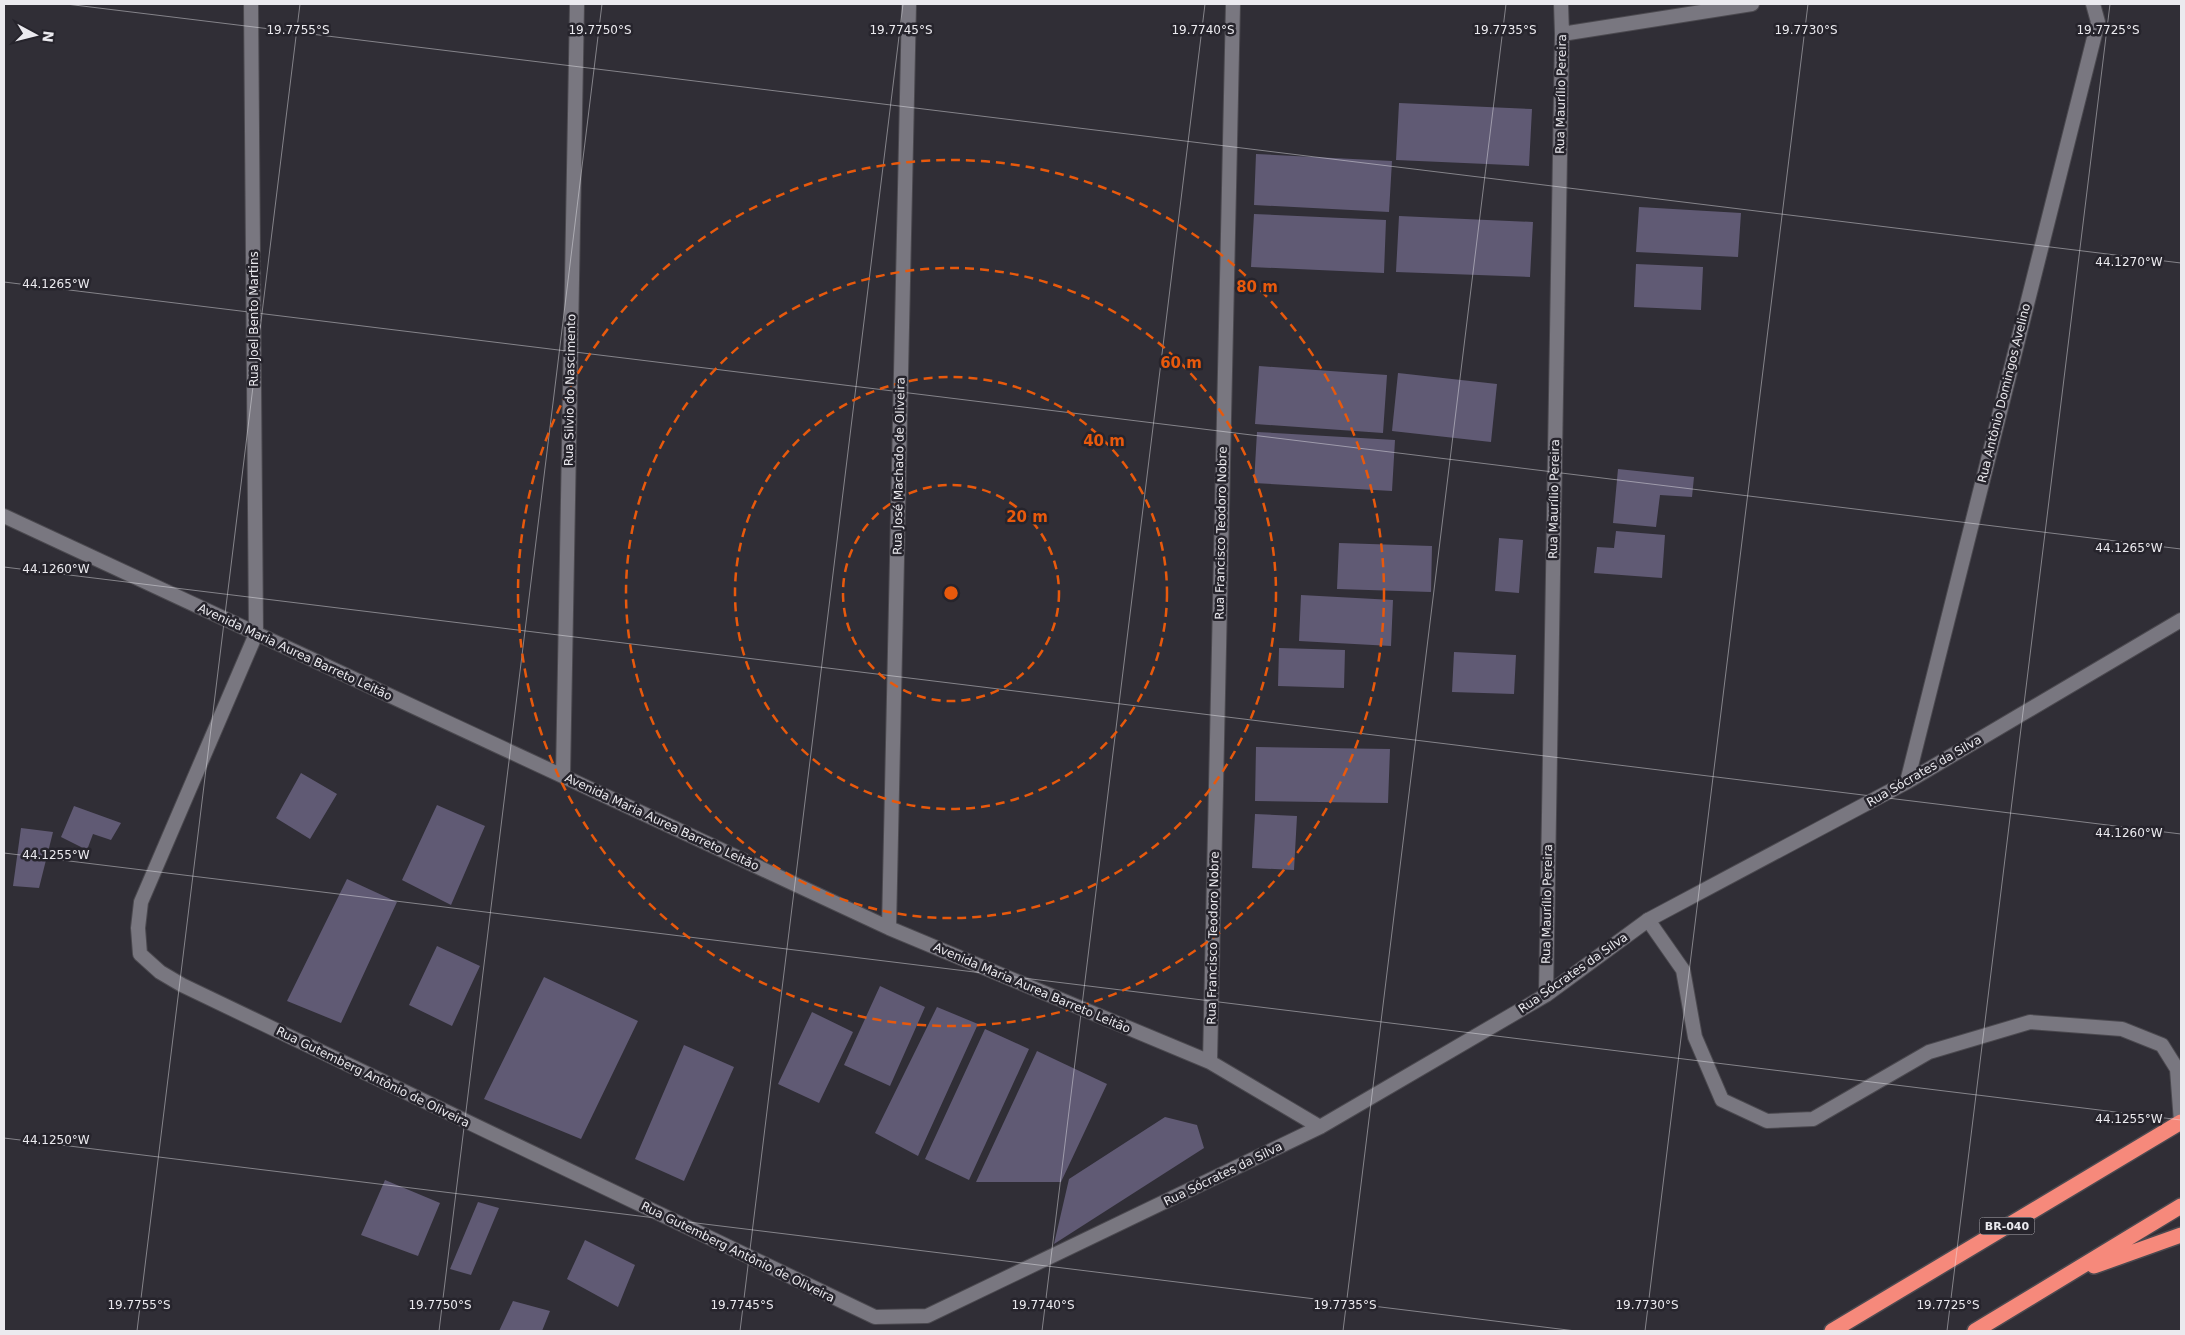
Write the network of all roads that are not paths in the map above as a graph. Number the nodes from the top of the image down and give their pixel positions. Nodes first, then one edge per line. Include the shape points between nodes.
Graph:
1 (251, 4) edge
2 (578, 4) edge
3 (909, 4) edge
4 (1233, 4) edge
5 (1561, 4) edge
6 (1752, 4) edge
7 (2093, 4) edge
8 (1562, 34) junction
9 (4, 516) edge
10 (2181, 620) edge
11 (256, 634) junction
12 (563, 776) junction
13 (1907, 782) junction
14 (1648, 920) junction
15 (889, 928) junction
16 (1546, 995) junction
17 (1210, 1062) junction
18 (2181, 1122) edge
19 (1320, 1127) junction
20 (2181, 1206) edge
21 (2181, 1235) edge
22 (2062, 1277) junction
23 (927, 1316) joint
24 (1832, 1331) edge
25 (1975, 1331) edge

1 - 11 street, Rua Joel Bento Martins
2 - 12 street, Rua Silvio do Nascimento
3 - 15 street, Rua José Machado de Oliveira
4 - 17 street, Rua Francisco Teodoro Nobre
5 - 8 street, Rua Maurílio Pereira
6 - 8 street
7 - 13 street, Rua Antônio Domingos Avelino via 2098,22
8 - 16 street, Rua Maurílio Pereira
9 - 11 street, Avenida Maria Aurea Barreto Leitão
10 - 13 street, Rua Sócrates da Silva
11 - 12 street, Avenida Maria Aurea Barreto Leitão
11 - 23 street, Rua Gutemberg Antônio de Oliveira via 141,902 140,954 160,972 182,985 875,1317
12 - 15 street, Avenida Maria Aurea Barreto Leitão
13 - 14 street, Rua Sócrates da Silva
14 - 16 street, Rua Sócrates da Silva
14 - 18 street via 1683,970 1695,1038 1722,1100 1767,1121 1813,1119 1929,1052 2030,1022 2122,1029 2162,1045 2177,1069
15 - 17 street, Avenida Maria Aurea Barreto Leitão
16 - 19 street, Rua Sócrates da Silva
17 - 19 street, Avenida Maria Aurea Barreto Leitão
18 - 24 highway, BR-040
19 - 23 street, Rua Sócrates da Silva
20 - 22 highway
21 - 22 highway
22 - 25 highway

